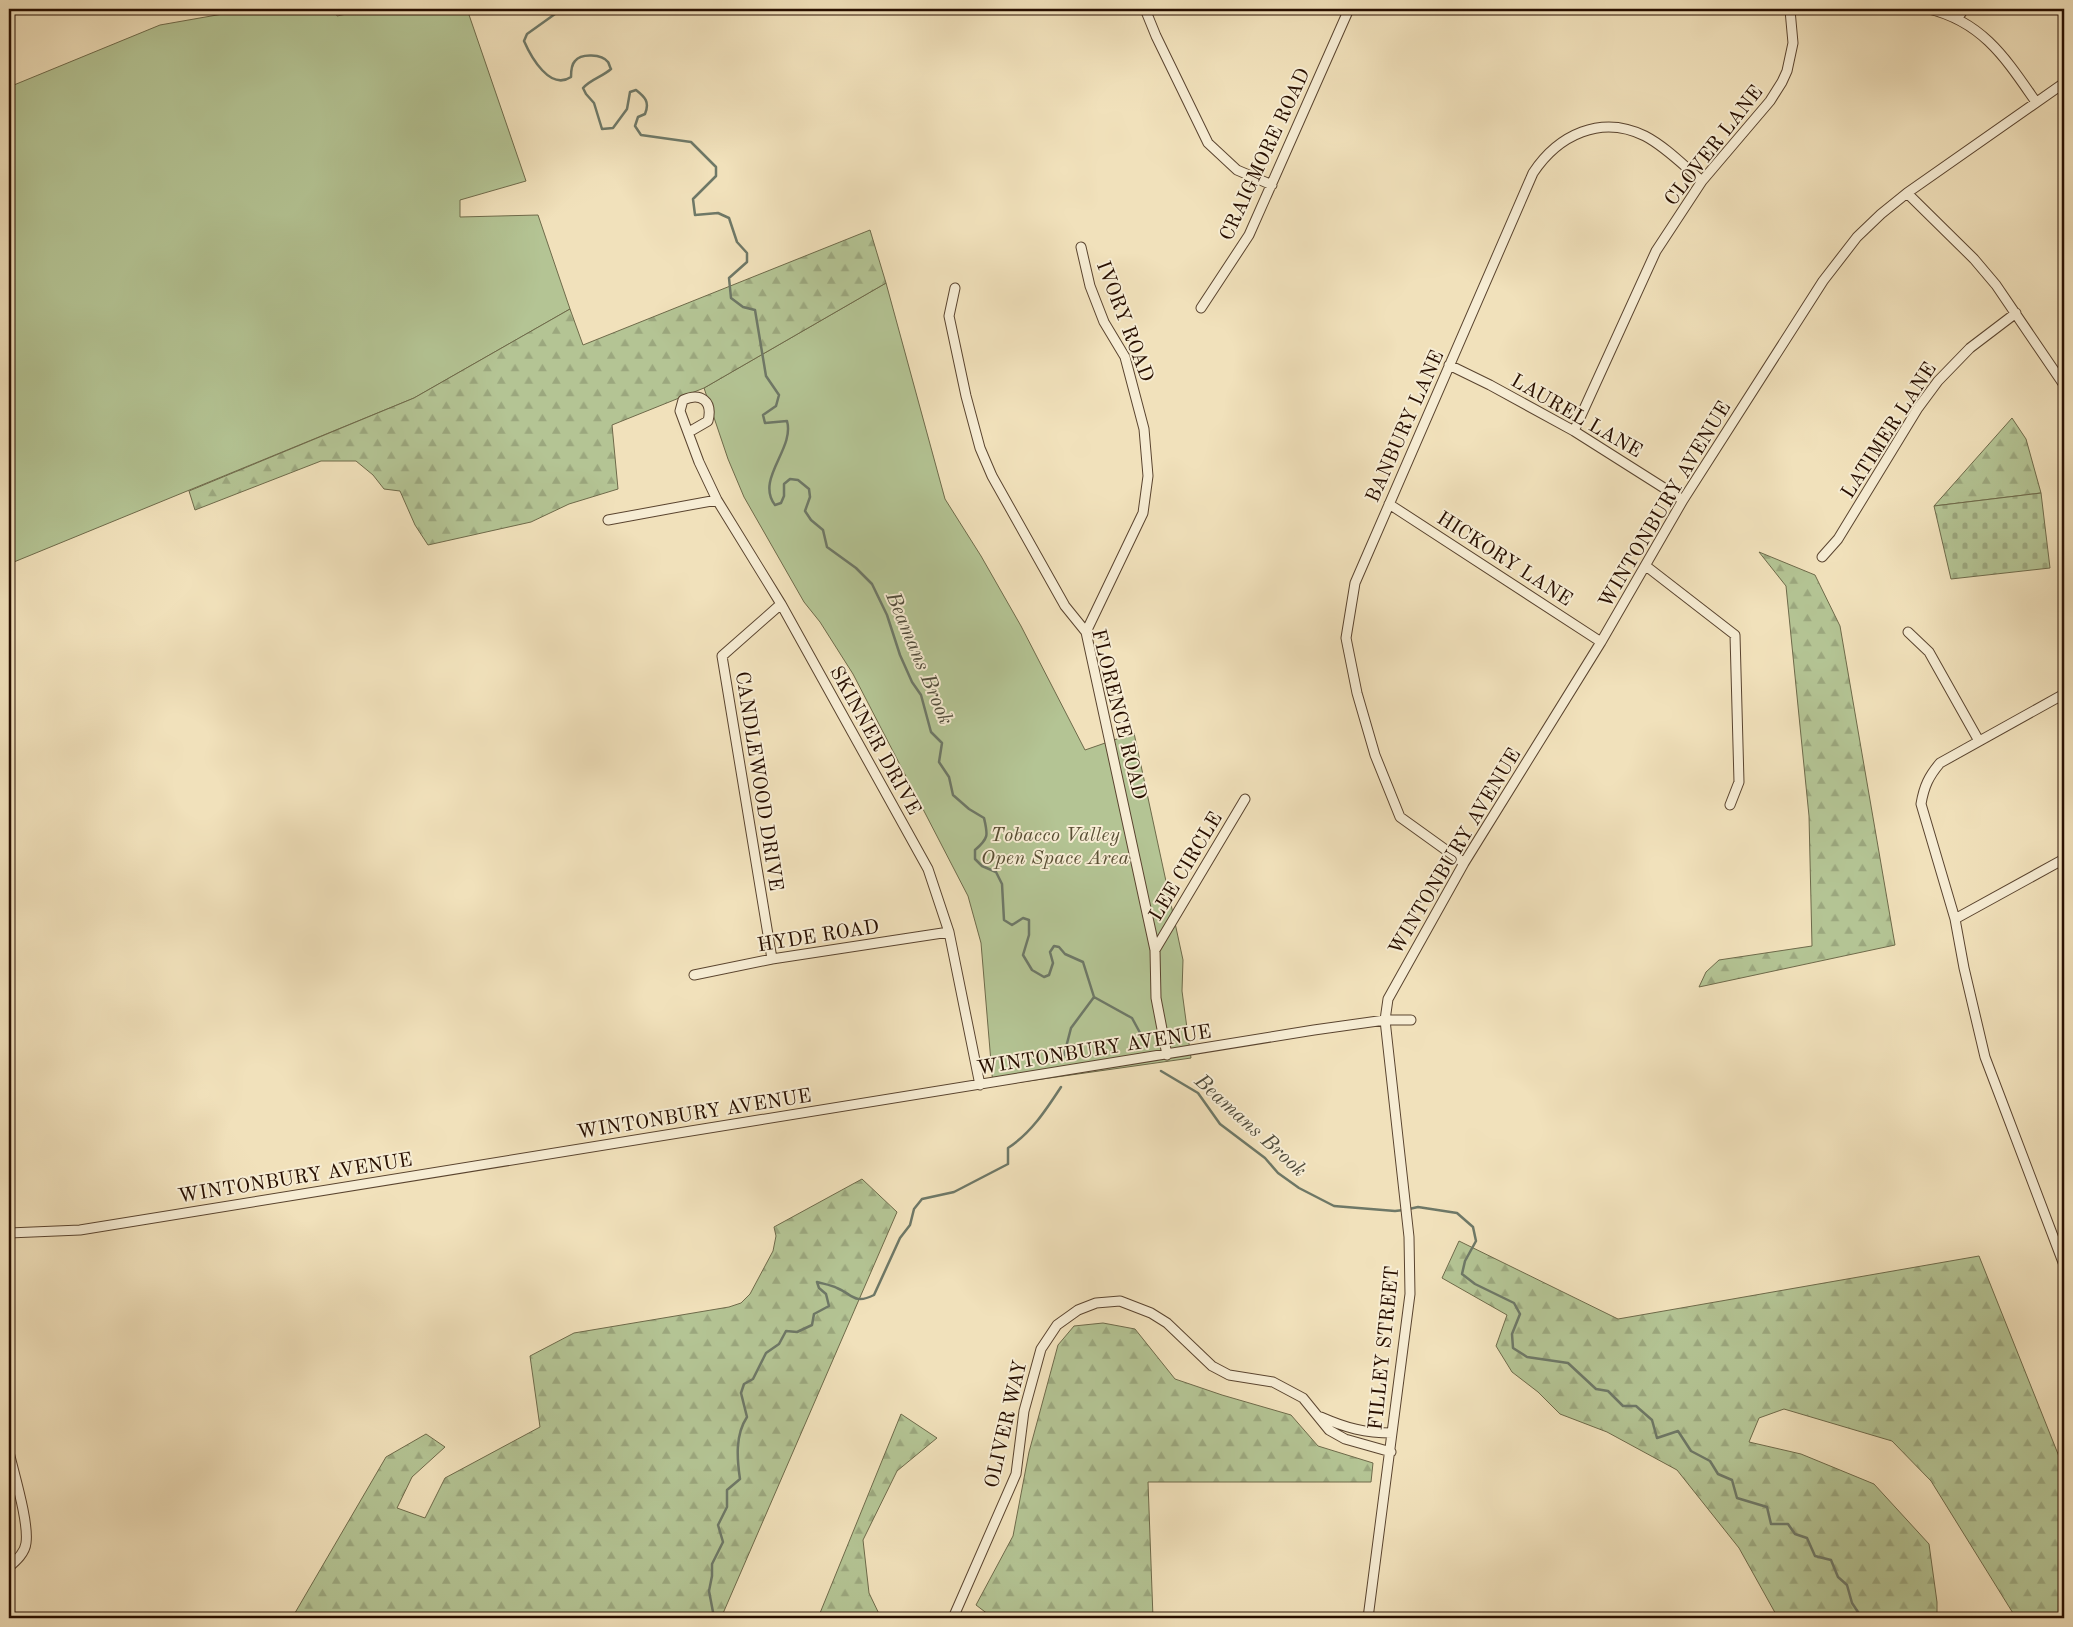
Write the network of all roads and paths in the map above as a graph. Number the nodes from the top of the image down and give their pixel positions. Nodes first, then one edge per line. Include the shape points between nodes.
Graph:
1 (1145, 9) edge
2 (1348, 9) edge
3 (1760, 9) edge
4 (1808, 9) edge
5 (1929, 9) edge
6 (1964, 9) edge
7 (1790, 10) edge
8 (1957, 18) junction
9 (2064, 83) edge
10 (2036, 102) junction
11 (1702, 181) junction
12 (1272, 185) junction
13 (1907, 193) junction
14 (1081, 247) dead end
15 (955, 288) dead end
16 (1201, 308) dead end
17 (2016, 313) junction
18 (1449, 365) junction
19 (2064, 385) edge
20 (1574, 431) junction
21 (689, 432) dead end
22 (717, 500) junction
23 (1684, 500) junction
24 (1389, 504) junction
25 (608, 520) dead end
26 (1822, 557) dead end
27 (1646, 566) junction
28 (781, 604) junction
29 (1086, 632) junction
30 (1908, 632) dead end
31 (1601, 642) junction
32 (2064, 694) edge
33 (1979, 740) junction
34 (1245, 799) dead end
35 (1730, 805) dead end
36 (2064, 859) edge
37 (1464, 863) junction
38 (1955, 919) junction
39 (949, 932) junction
40 (1156, 950) junction
41 (772, 959) junction
42 (694, 974) dead end
43 (1385, 1020) junction
44 (1411, 1020) dead end
45 (1167, 1055) junction
46 (980, 1086) junction
47 (9, 1233) edge
48 (2064, 1265) edge
49 (1318, 1416) junction
50 (1392, 1434) junction
51 (9, 1452) edge
52 (1391, 1452) junction
53 (9, 1567) edge
54 (953, 1618) edge
55 (1368, 1618) edge

1 - 12 street via 1208,143 1237,170
2 - 12 street, CRAIGMORE ROAD
3 - 7 street
4 - 7 street
5 - 8 street
6 - 8 street
7 - 11 street, CLOVER LANE via 1793,43 1782,82 1770,101
8 - 10 street via 1994,45
9 - 10 street, WINTONBURY AVENUE
10 - 13 street, WINTONBURY AVENUE
11 - 18 street, BANBURY LANE via 1656,143 1630,131 1613,128 1586,130 1555,146 1533,173
11 - 20 street, CLOVER LANE via 1656,251
12 - 16 street, CRAIGMORE ROAD via 1249,235
13 - 17 street via 1974,259
13 - 23 street, WINTONBURY AVENUE via 1857,237 1823,281
14 - 29 street, IVORY ROAD via 1090,286 1104,322 1125,357 1144,429 1148,476 1144,513
15 - 29 street, FLORENCE ROAD via 949,316 980,448 992,476 1065,606
17 - 19 street
17 - 26 street, LATIMER LANE via 1970,348 1938,381 1838,539
18 - 20 street, LAUREL LANE
18 - 24 street, BANBURY LANE
20 - 23 street, LAUREL LANE
21 - 22 street, SKINNER DRIVE
22 - 25 street
22 - 28 street, SKINNER DRIVE
23 - 27 street, WINTONBURY AVENUE
24 - 31 street, HICKORY LANE
24 - 37 street, BANBURY LANE via 1355,583 1346,638 1357,693 1375,755 1400,817
27 - 31 street, WINTONBURY AVENUE
27 - 35 street via 1735,635 1739,782
28 - 39 street, SKINNER DRIVE via 928,869
28 - 41 street, CANDLEWOOD DRIVE via 722,656
29 - 40 street, FLORENCE ROAD
30 - 33 street via 1929,652
31 - 37 street, WINTONBURY AVENUE
32 - 33 street
33 - 38 street via 1940,763 1923,787 1921,804
34 - 40 street, LEE CIRCLE
36 - 38 street
37 - 43 street, WINTONBURY AVENUE via 1388,999
38 - 48 street via 1985,1057
39 - 41 street, HYDE ROAD
39 - 46 street, SKINNER DRIVE
40 - 45 street, FLORENCE ROAD via 1156,998
41 - 42 street, HYDE ROAD
43 - 44 street, WINTONBURY AVENUE
43 - 45 street, WINTONBURY AVENUE
43 - 50 street, FILLEY STREET via 1406,1209 1410,1294
45 - 46 street, WINTONBURY AVENUE
46 - 47 street, WINTONBURY AVENUE via 80,1230
49 - 50 street, OLIVER WAY via 1344,1427
49 - 52 street, OLIVER WAY via 1330,1430 1345,1439
49 - 54 street, OLIVER WAY via 1303,1398 1273,1382 1229,1375 1212,1366 1152,1313 1120,1301 1096,1303 1078,1310 1057,1325 1041,1349 1024,1411 1016,1474
50 - 52 street, FILLEY STREET
51 - 53 street via 26,1526 26,1544 19,1559
52 - 55 street, FILLEY STREET

